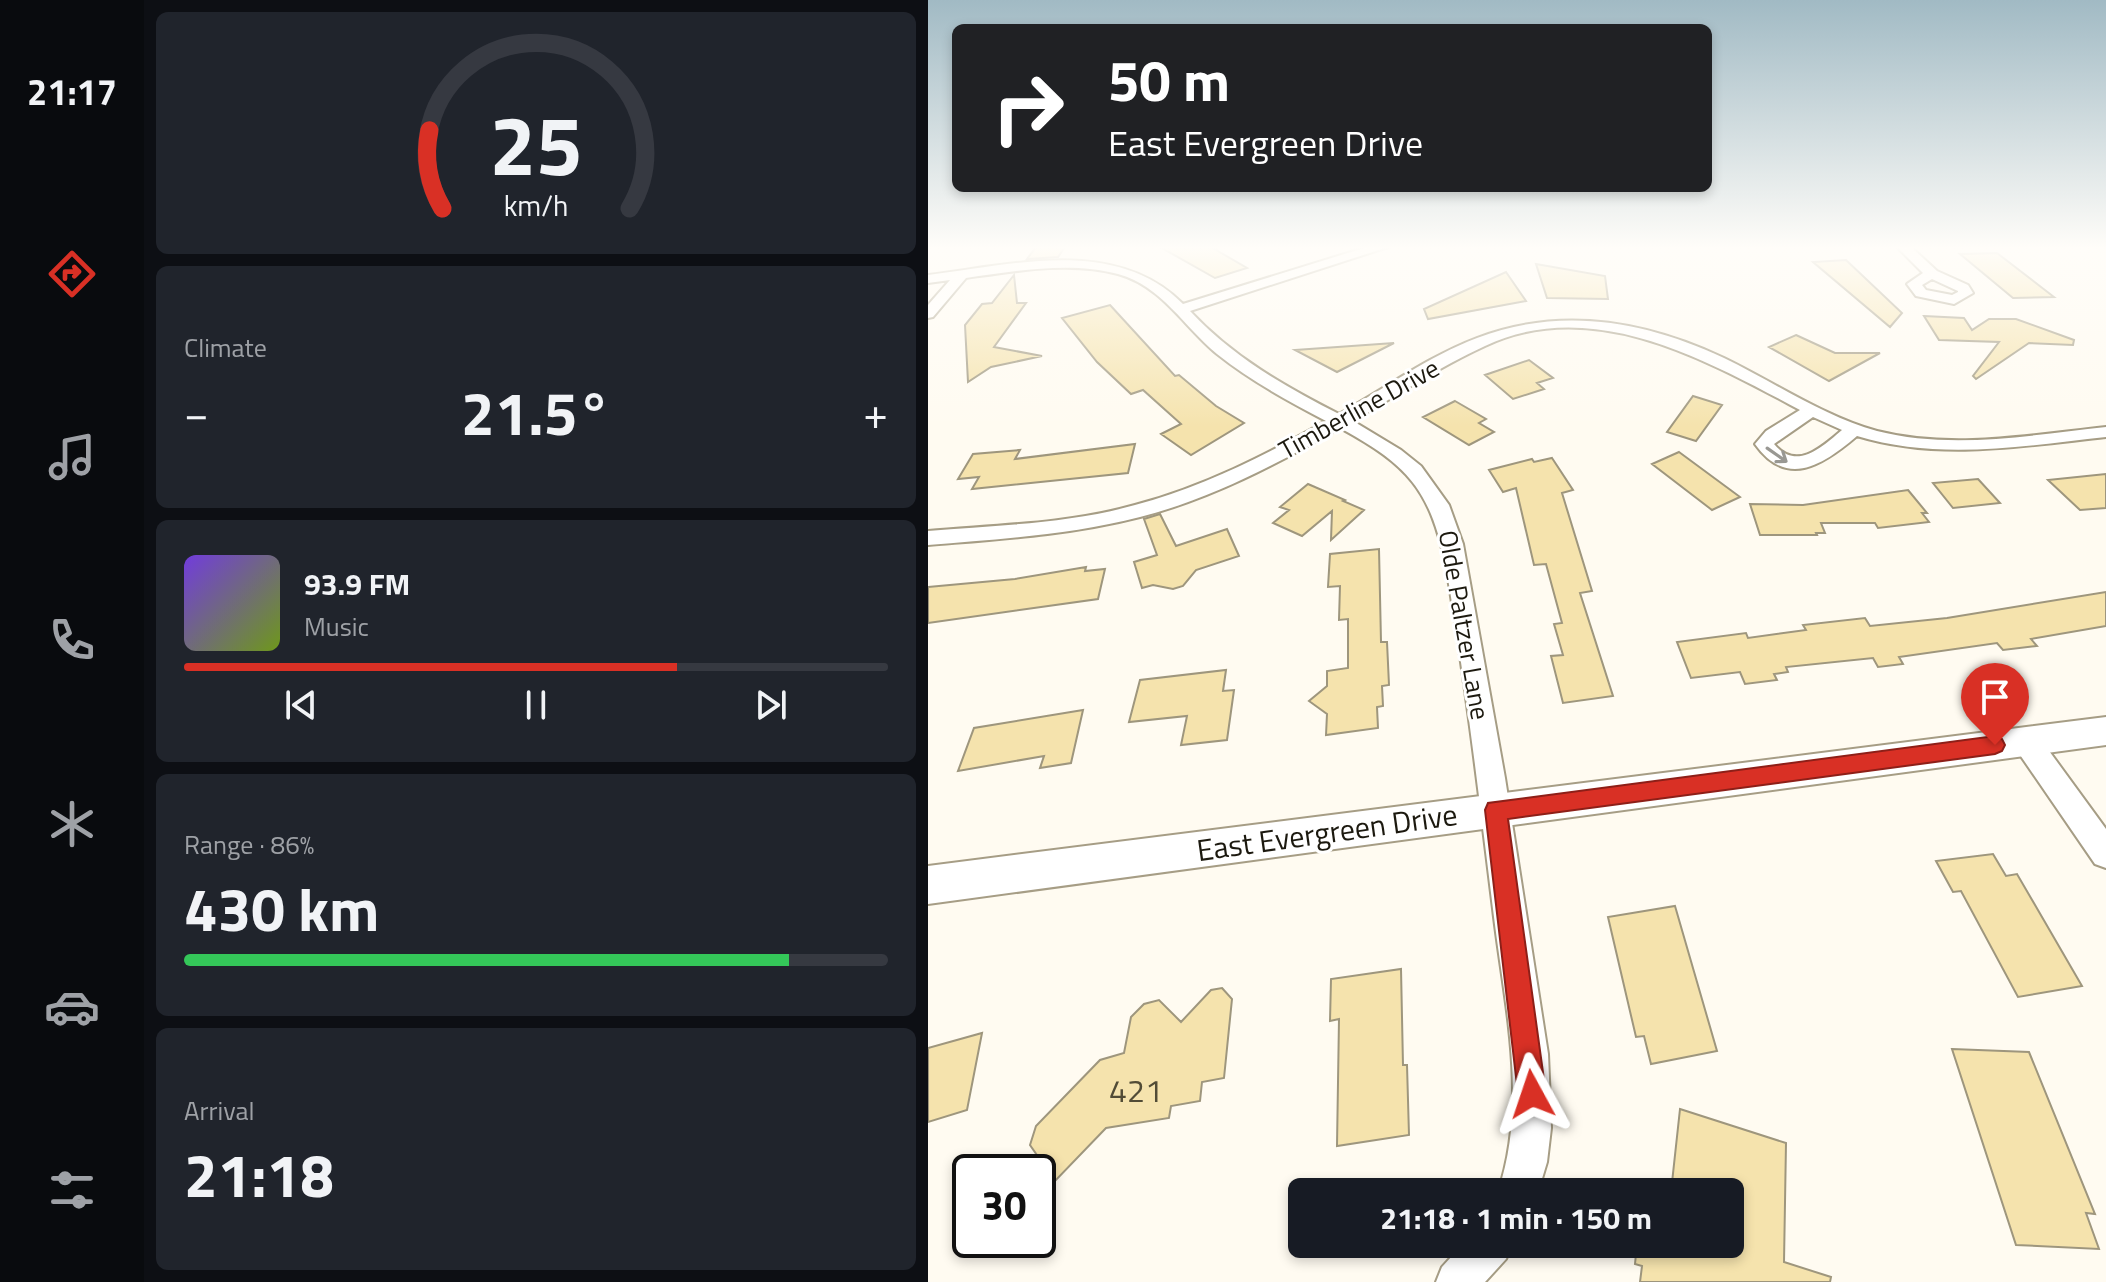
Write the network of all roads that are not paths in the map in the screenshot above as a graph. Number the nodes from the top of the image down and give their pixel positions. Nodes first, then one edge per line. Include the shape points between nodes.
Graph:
1 (1178, 307) edge
2 (1188, 307) edge
3 (1181, 309) junction
4 (1813, 409) junction
5 (1340, 421) junction
6 (1854, 429) junction
7 (2106, 432) edge
8 (928, 538) edge
9 (2106, 731) edge
10 (2026, 741) junction
11 (1496, 810) junction
12 (2106, 854) edge
13 (928, 885) edge
14 (1524, 1178) edge
15 (1478, 1258) edge
16 (1457, 1282) edge

1 - 3 street, Olde Paltzer Lane
2 - 3 street
3 - 5 street, Olde Paltzer Lane via 1260,378
4 - 5 street, Timberline Drive via 1658,334 1580,323 1529,328 1482,341
4 - 6 street, Timberline Drive
4 -> 6 street via 1764,444 1776,458 1812,462
5 - 8 street, Timberline Drive via 1226,481 1139,511 1038,528
5 - 11 street, Olde Paltzer Lane via 1396,456 1431,490 1445,520
6 - 7 street, Timberline Drive via 1932,445
9 - 10 street, East Evergreen Drive
10 - 11 street, East Evergreen Drive
10 - 12 street
11 - 13 street, East Evergreen Drive
11 - 14 street, Olde Paltzer Lane via 1532,1102
15 - 16 street

